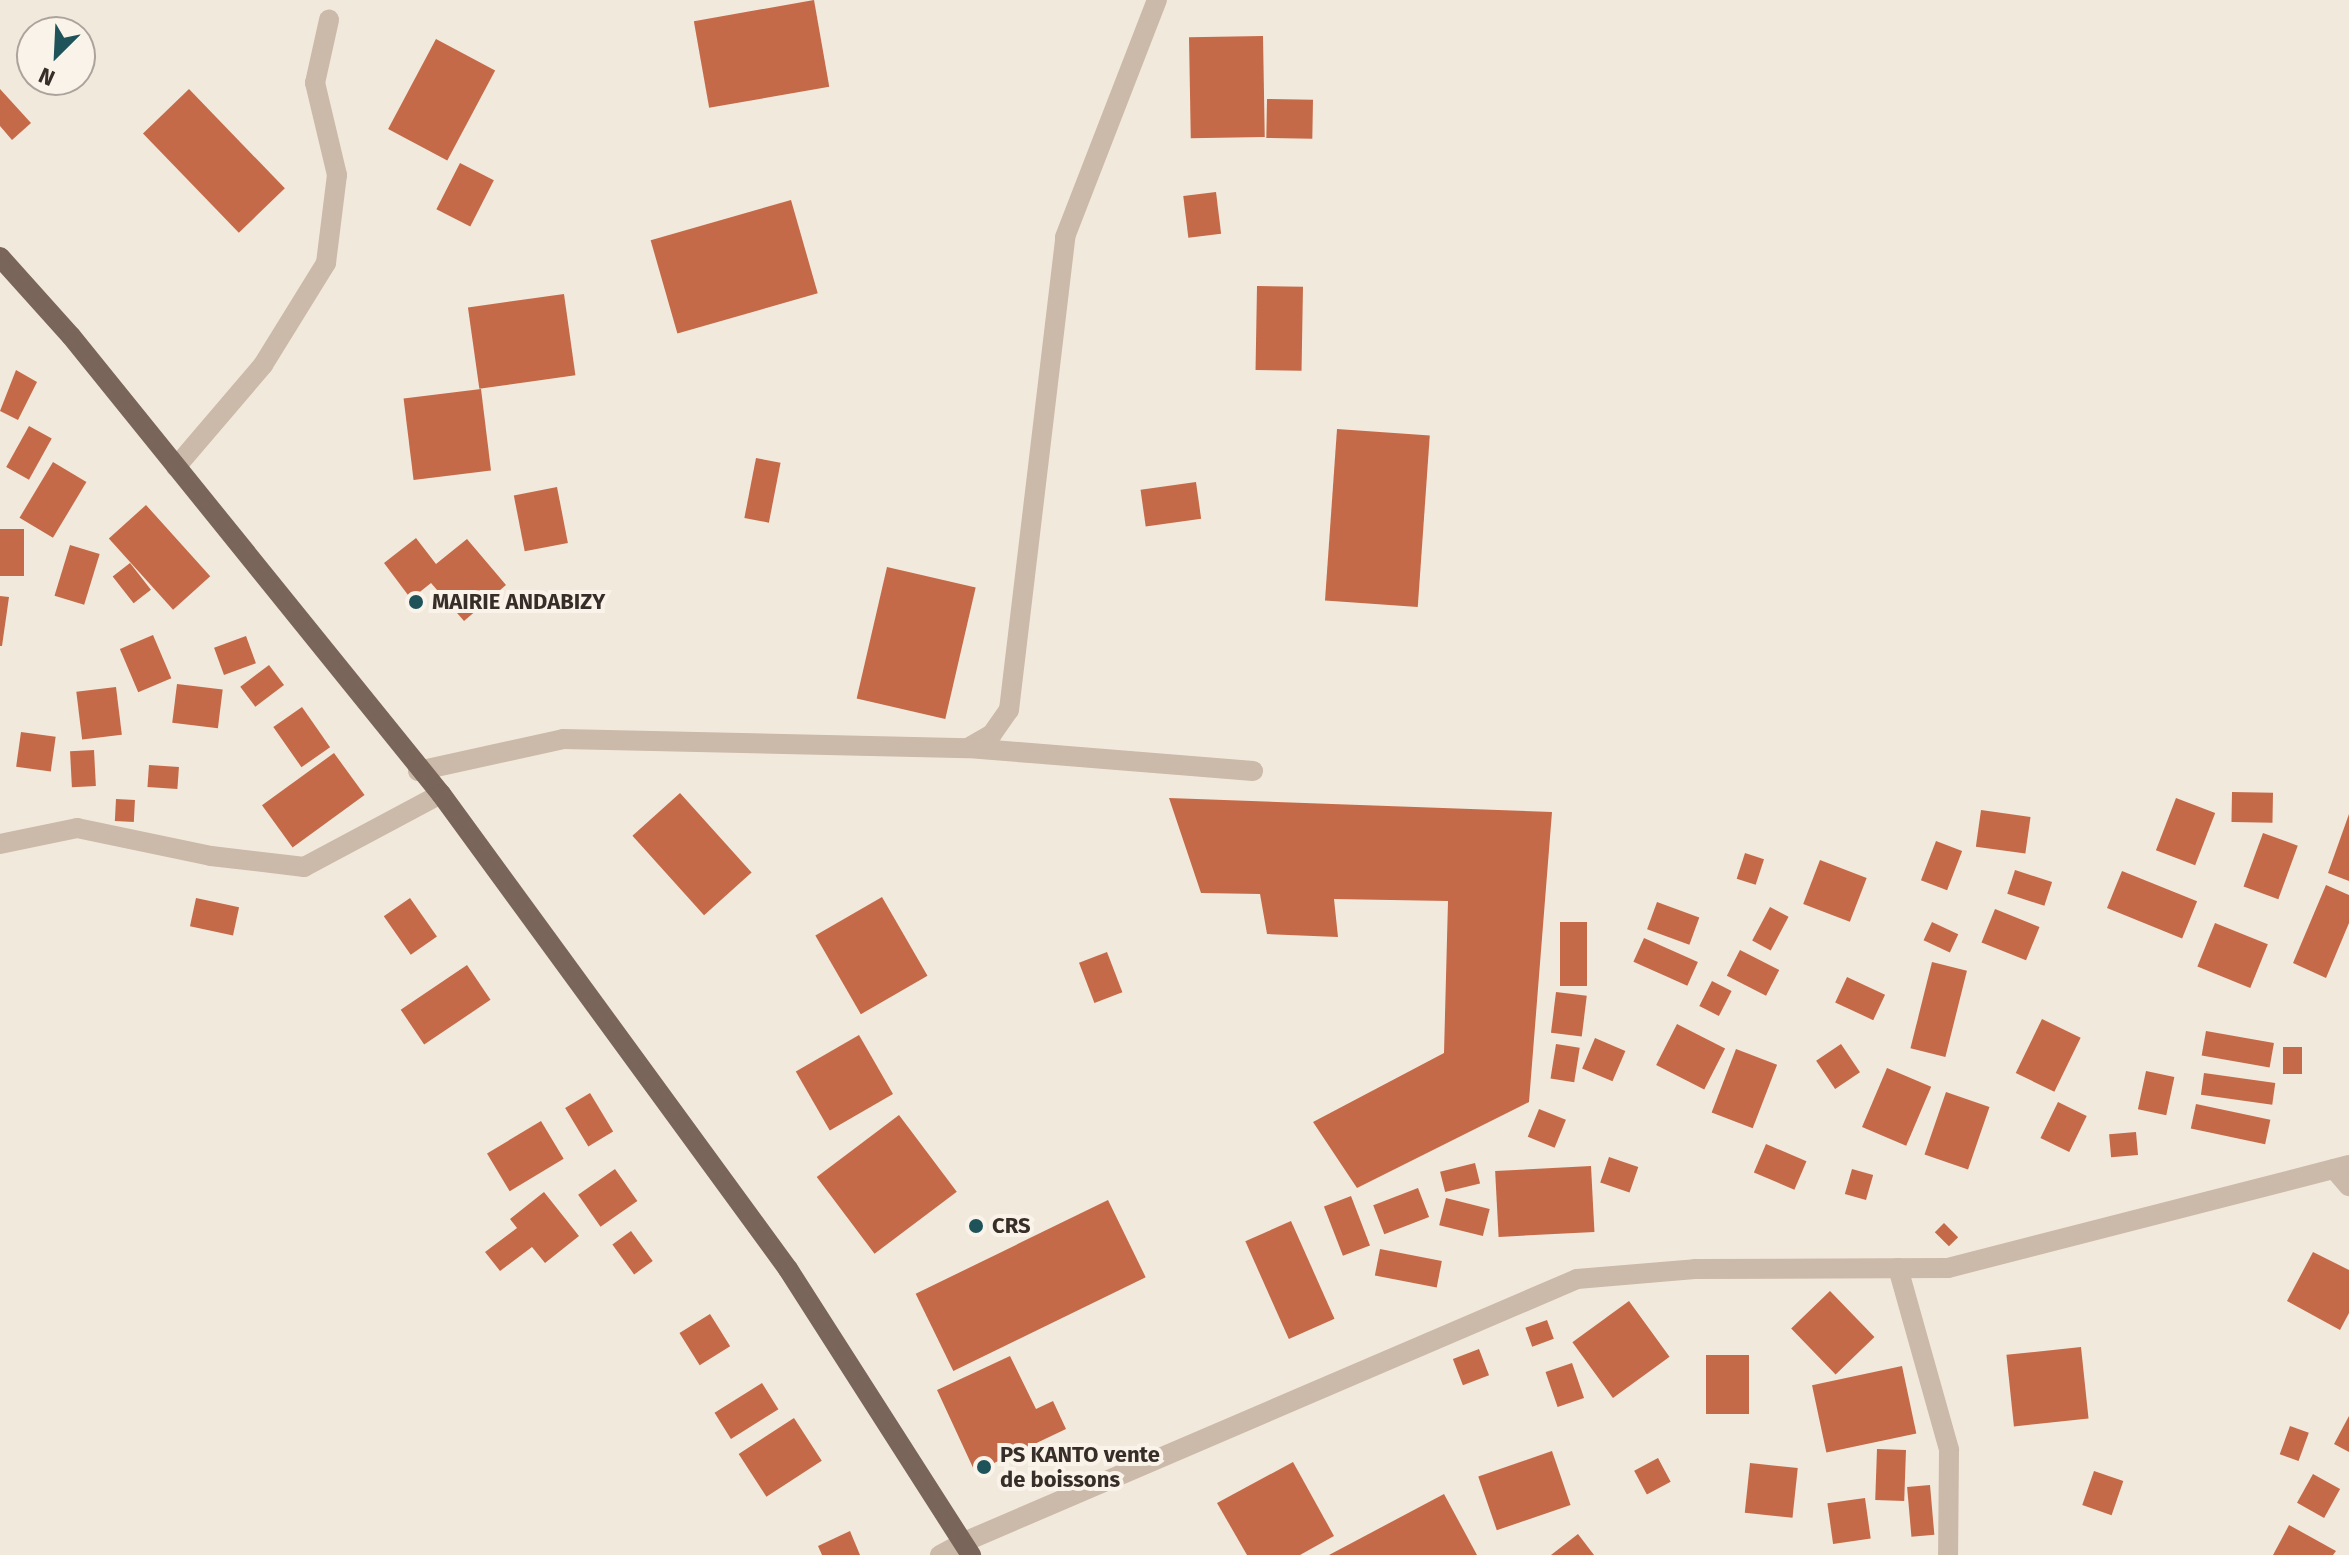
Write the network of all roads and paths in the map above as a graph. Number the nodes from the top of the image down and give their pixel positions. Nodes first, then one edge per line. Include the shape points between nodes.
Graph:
1 (1157, 0) edge
2 (329, 20) dead end
3 (0, 257) edge
4 (176, 467) junction
5 (968, 748) junction
6 (418, 771) junction
7 (1253, 771) dead end
8 (441, 794) junction
9 (0, 844) edge
10 (2342, 1167) edge
11 (2349, 1186) edge
12 (1898, 1268) junction
13 (967, 1548) edge
14 (940, 1555) edge
15 (1948, 1555) edge

1 - 5 street via 1065,237 1009,710 992,734
2 - 4 street via 315,83 337,175 326,263 263,365
3 - 4 main road
4 - 6 main road
5 - 6 street via 563,739
5 - 7 street
6 - 8 main road
8 - 9 street via 304,867 211,856 77,828
8 - 13 main road via 788,1269
10 - 11 street
10 - 12 street via 1948,1268
12 - 13 street via 1695,1269 1577,1279 1413,1345
12 - 15 street via 1949,1450
13 - 14 street

